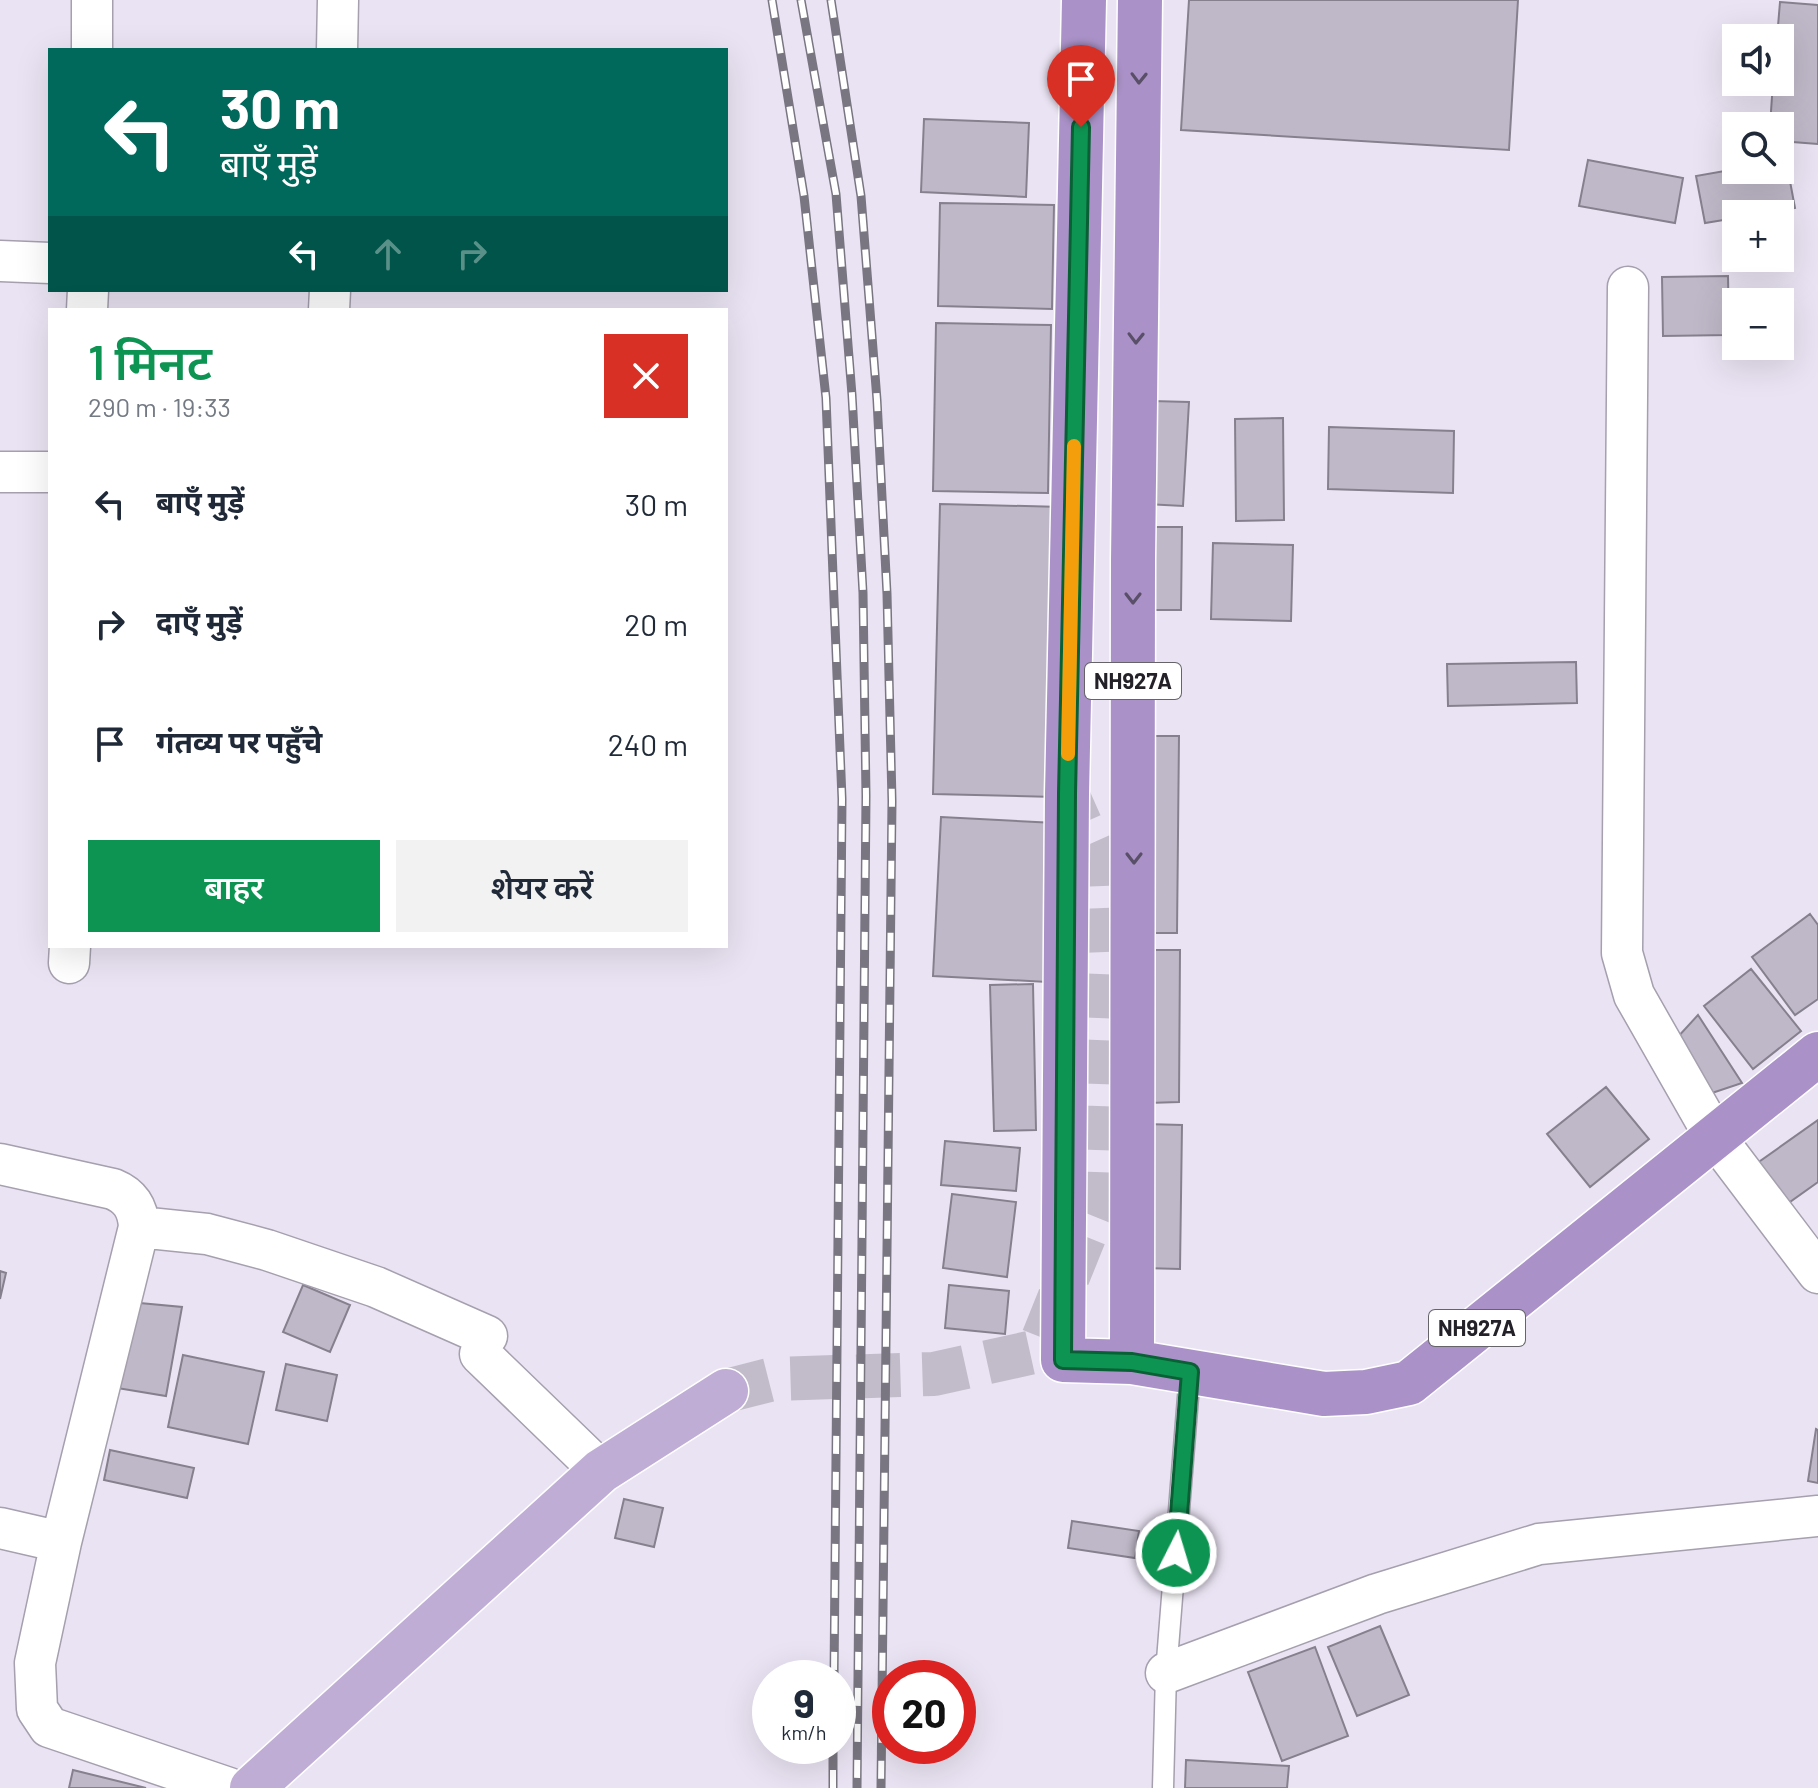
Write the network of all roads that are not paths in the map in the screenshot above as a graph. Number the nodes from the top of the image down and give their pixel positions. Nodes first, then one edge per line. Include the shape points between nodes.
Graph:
1 (92, 0) edge
2 (338, 0) edge
3 (1084, 0) edge
4 (1140, 0) edge
5 (92, 48) edge
6 (337, 48) edge
7 (0, 261) edge
8 (48, 263) edge
9 (1628, 287) dead end
10 (0, 472) edge
11 (48, 472) edge
12 (1818, 1054) edge
13 (1715, 1137) junction
14 (0, 1164) edge
15 (139, 1227) junction
16 (1818, 1273) edge
17 (1132, 1362) junction
18 (1190, 1372) junction
19 (726, 1391) tunnel mouth
20 (601, 1471) junction
21 (1818, 1516) edge
22 (0, 1528) edge
23 (61, 1542) junction
24 (1166, 1673) junction
25 (229, 1788) edge
26 (252, 1788) edge
27 (1163, 1788) edge

1 - 5 street
2 - 6 street
3 - 17 highway, NH927A via 1067,778 1063,1360
4 -> 17 highway, NH927A
7 - 8 street
9 - 13 street via 1622,953 1634,995
10 - 11 street
12 - 13 highway, NH927A
13 - 16 street
13 - 18 highway, NH927A via 1409,1383 1324,1394
14 - 15 street via 125,1194
15 - 20 street via 207,1234 376,1287 483,1345
15 - 23 street
17 - 18 highway, NH927A
18 - 24 lane
19 - 20 main road
20 - 26 main road
21 - 24 street via 1539,1544 1377,1594
22 - 23 street
23 - 25 street via 35,1663 37,1709 49,1727
24 - 27 lane

